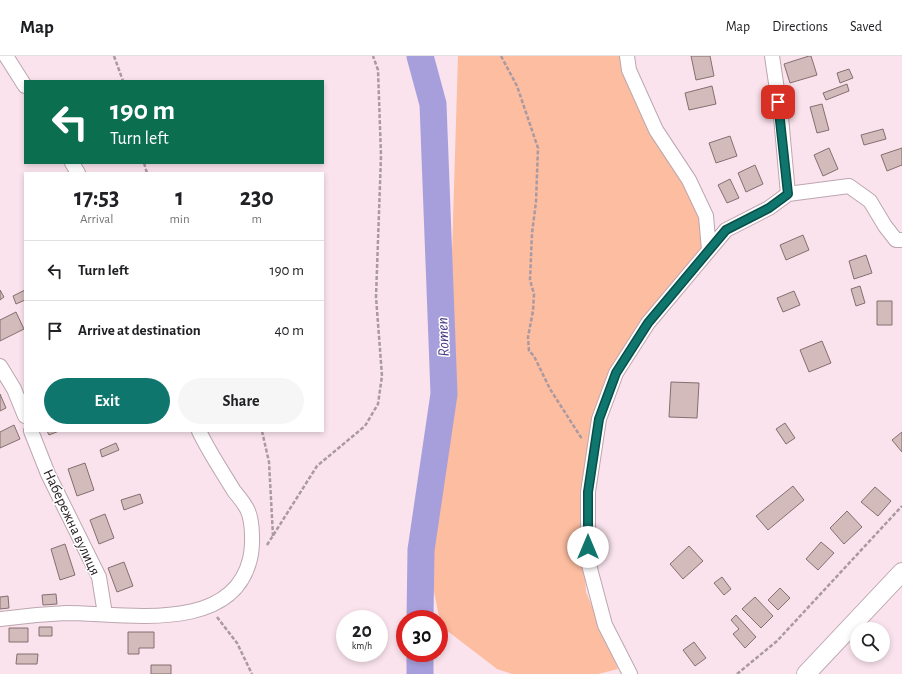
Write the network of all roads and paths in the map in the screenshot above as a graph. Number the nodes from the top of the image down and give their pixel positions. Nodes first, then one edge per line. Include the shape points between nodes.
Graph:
1 (6, 56) edge
2 (114, 56) edge
3 (373, 56) edge
4 (501, 56) edge
5 (627, 56) edge
6 (772, 56) edge
7 (122, 80) edge
8 (24, 84) edge
9 (788, 194) junction
10 (902, 240) edge
11 (709, 250) junction
12 (0, 366) edge
13 (24, 414) edge
14 (31, 432) edge
15 (199, 432) edge
16 (262, 432) edge
17 (592, 460) junction
18 (902, 506) edge
19 (273, 536) junction
20 (262, 551) dead end
21 (902, 572) edge
22 (208, 606) junction
23 (105, 614) junction
24 (0, 619) edge
25 (252, 674) edge
26 (630, 674) edge
27 (737, 674) edge
28 (806, 674) edge

1 - 8 street
2 - 7 path
3 - 19 path via 378,70 381,156 376,297 382,376 378,404 365,426 317,466
4 - 17 path via 517,86 538,148 530,280 534,294 528,336 529,351
5 - 11 street via 629,70 656,130 689,180 706,216
6 - 9 street
9 - 10 street via 849,186 870,201 896,240
9 - 11 street via 769,208 726,230
11 - 17 street via 648,323 616,373 599,419
12 - 13 street via 14,389
14 - 23 street, Набережна вулиця via 48,474 99,577
15 - 22 street via 206,447 248,512 253,547 247,573 233,591
16 - 19 path via 269,462
17 - 26 street via 588,492 588,561 605,625
18 - 27 path via 777,641
19 - 20 path
21 - 28 main road
22 - 23 street via 194,612 146,617
22 - 25 path via 237,643
23 - 24 street via 66,613

